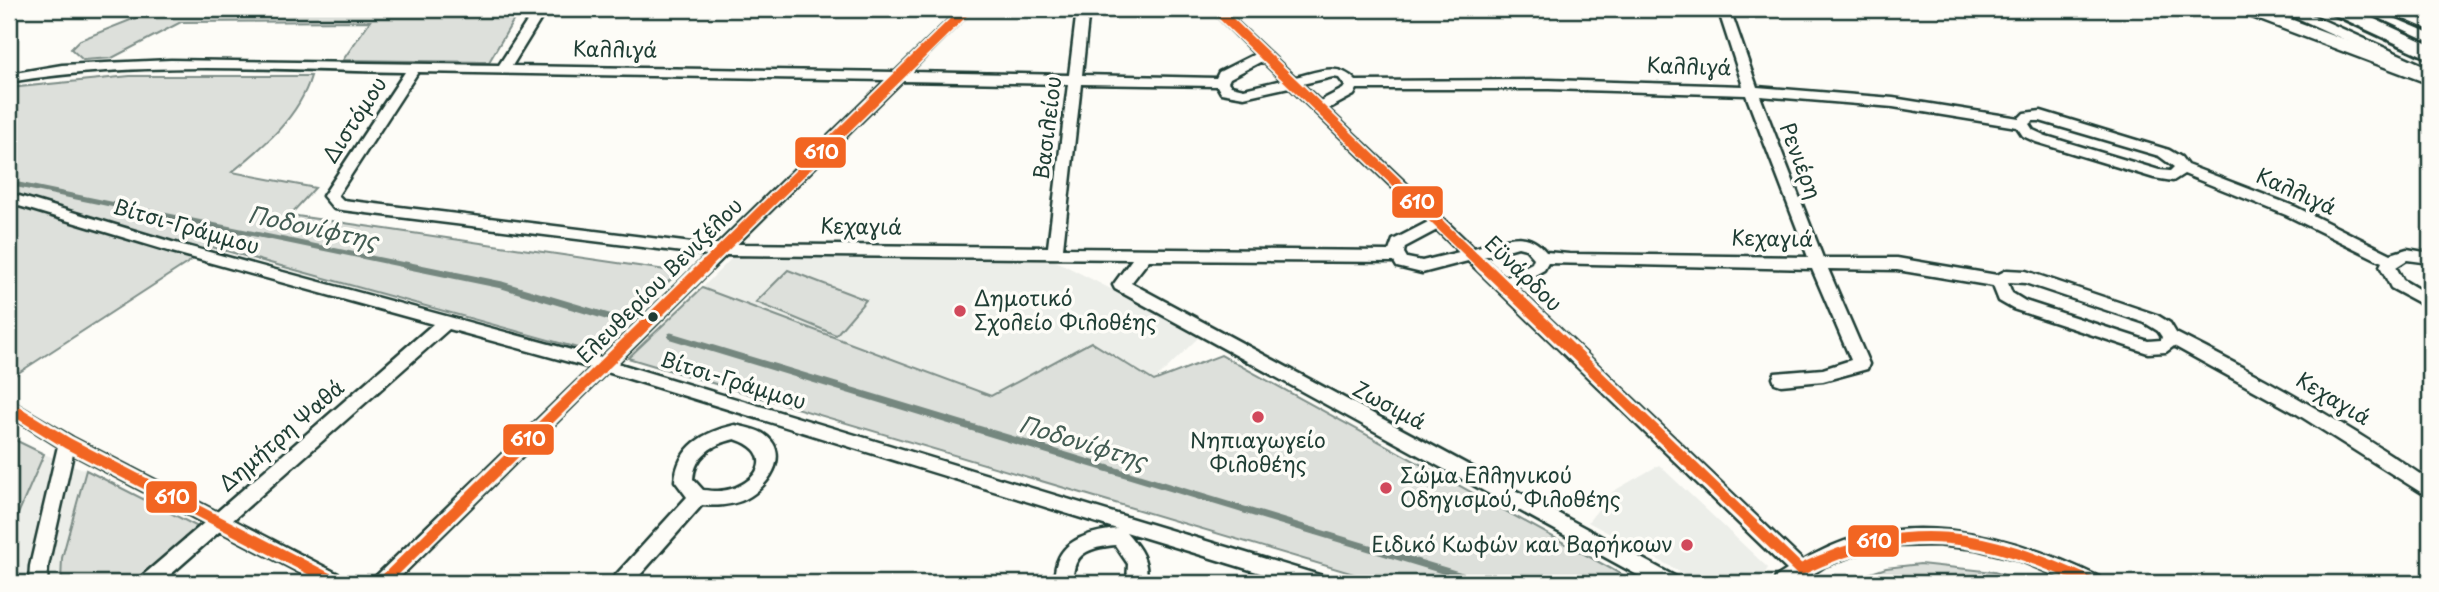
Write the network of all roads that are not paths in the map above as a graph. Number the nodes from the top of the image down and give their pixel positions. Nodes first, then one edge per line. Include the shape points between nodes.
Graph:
1 (541, 9) edge
2 (967, 9) edge
3 (1083, 9) edge
4 (1216, 9) edge
5 (1724, 9) edge
6 (2246, 9) edge
7 (2286, 9) edge
8 (2338, 9) edge
9 (2366, 9) edge
10 (2397, 9) edge
11 (2425, 9) edge
12 (2430, 11) edge
13 (2430, 24) edge
14 (2430, 40) edge
15 (2430, 53) edge
16 (1264, 55) junction
17 (415, 67) junction
18 (503, 69) junction
19 (899, 76) junction
20 (2430, 76) edge
21 (9, 78) edge
22 (1075, 80) junction
23 (1222, 82) junction
24 (1292, 82) junction
25 (1352, 85) junction
26 (1750, 90) junction
27 (1319, 108) junction
28 (2022, 123) junction
29 (2182, 168) junction
30 (330, 196) joint
31 (9, 198) edge
32 (1439, 223) junction
33 (722, 249) junction
34 (1055, 252) junction
35 (1471, 254) junction
36 (1143, 256) junction
37 (1398, 257) junction
38 (1542, 257) junction
39 (2430, 258) edge
40 (2391, 260) junction
41 (1816, 262) junction
42 (2000, 281) junction
43 (1504, 285) junction
44 (2430, 303) edge
45 (445, 323) junction
46 (2170, 337) junction
47 (604, 365) junction
48 (1781, 378) dead end
49 (9, 407) edge
50 (762, 414) junction
51 (747, 434) junction
52 (67, 443) junction
53 (2430, 491) edge
54 (698, 497) junction
55 (220, 522) junction
56 (1123, 531) junction
57 (1800, 570) junction
58 (38, 583) edge
59 (148, 583) edge
60 (337, 583) edge
61 (382, 583) edge
62 (621, 583) edge
63 (1064, 583) edge
64 (1136, 583) edge
65 (1319, 583) edge
66 (1669, 583) edge
67 (1783, 583) edge
68 (2092, 583) edge

1 - 18 street
2 - 19 street, Ελευθερίου Βενιζέλου
3 - 22 street, Βασιλείου
4 - 16 street, Εϋνάρδου
5 - 26 street, Ρενιέρη
6 - 20 main road
7 - 20 street
8 - 15 main road
9 - 14 main road
10 - 13 main road
11 - 12 street
16 - 23 street via 1224,75
16 - 24 street, Εϋνάρδου
17 - 18 street, Καλλιγά
17 - 21 street, Καλλιγά via 171,64 62,69
17 - 30 street, Διστόμου
18 - 19 street, Καλλιγά
19 - 22 street, Καλλιγά
19 - 33 street, Ελευθερίου Βενιζέλου
22 - 23 street, Καλλιγά
22 - 34 street, Βασιλείου
23 - 24 street, Καλλιγά via 1226,90 1237,93
24 - 25 street, Καλλιγά via 1333,73 1343,75
24 - 27 street, Εϋνάρδου
25 - 26 street, Καλλιγά via 1512,83
25 - 27 street via 1349,92
26 - 28 street, Καλλιγά via 1879,100
26 - 41 street, Ρενιέρη
27 - 32 street, Εϋνάρδου
28 - 29 street, Καλλιγά via 2029,116 2041,116 2164,153
28 - 29 street, Καλλιγά via 2034,136 2159,175 2173,176
29 - 40 street, Καλλιγά via 2291,211
30 - 33 street, Κεχαγιά via 339,205 611,240
31 - 45 street, Βίτσι-Γράμμου
32 - 35 street, Εϋνάρδου
32 - 37 street via 1402,241 1396,248
33 - 34 street, Κεχαγιά
33 - 47 street, Ελευθερίου Βενιζέλου
34 - 36 street, Κεχαγιά
35 - 37 street, Κεχαγιά via 1416,268
35 - 38 street, Κεχαγιά via 1518,242 1531,244
35 - 43 street, Εϋνάρδου
36 - 37 street, Κεχαγιά
36 - 66 street, Ζωσιμά via 1121,285
38 - 41 street, Κεχαγιά
38 - 43 street via 1539,266
39 - 40 street via 2401,255
40 - 44 street via 2390,275 2397,284
41 - 42 street, Κεχαγιά via 1897,264
41 - 48 street, Ρενιέρη via 1861,365
42 - 46 street, Κεχαγιά via 2007,276 2026,277 2151,318
42 - 46 street via 2005,297 2019,304 2148,347 2166,346
43 - 57 street, Εϋνάρδου
45 - 47 street, Βίτσι-Γράμμου
45 - 55 street, Δημήτρη Ψαθά
46 - 53 street, Κεχαγιά via 2263,384 2354,438
47 - 50 street, Βίτσι-Γράμμου
47 - 61 street, Ελευθερίου Βενιζέλου
49 - 52 street
50 - 51 street
50 - 56 street, Βίτσι-Γράμμου
51 - 54 street via 722,434 697,448 688,459 684,481
51 - 54 street via 766,446 769,456 762,478 732,498
52 - 55 street
52 - 58 street
54 - 62 street
55 - 59 street, Δημήτρη Ψαθά
55 - 60 street
56 - 63 street via 1071,552 1064,563
56 - 64 street via 1138,564
56 - 65 street, Βίτσι-Γράμμου
57 - 67 street
57 - 68 street via 1863,542 1933,537 2009,550

